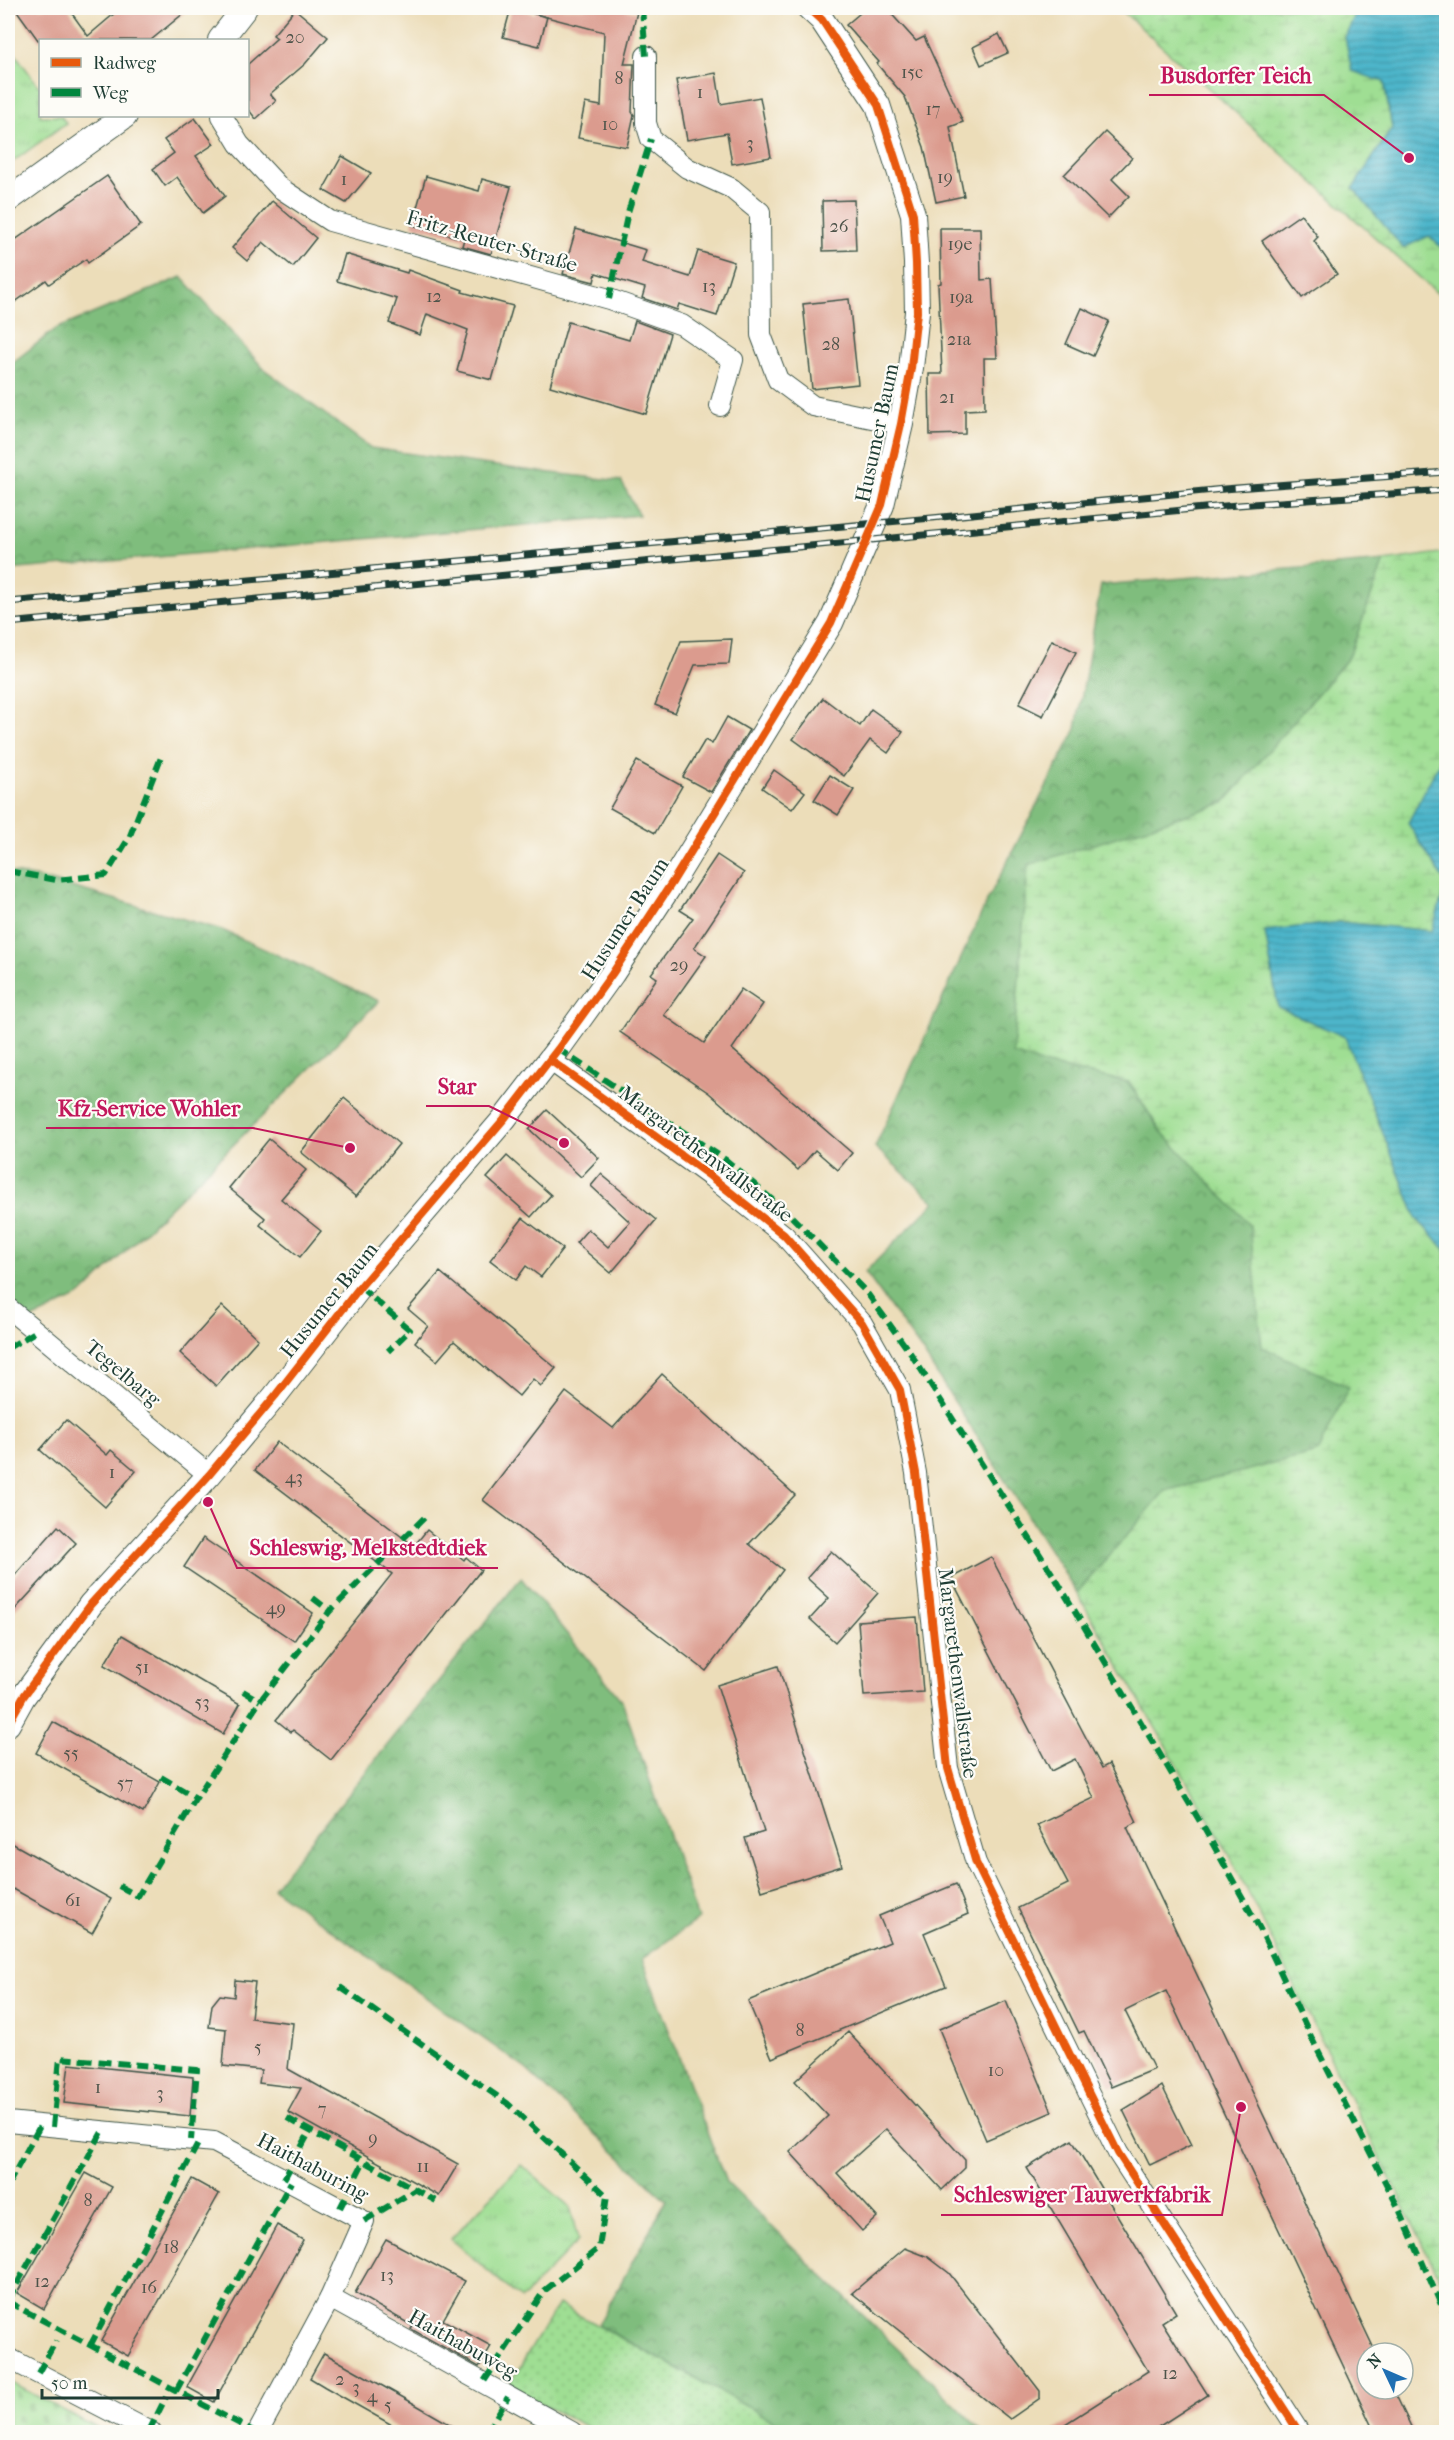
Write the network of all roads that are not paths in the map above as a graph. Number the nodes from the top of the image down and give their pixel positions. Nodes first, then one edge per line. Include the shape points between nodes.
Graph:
1 (245, 8) edge
2 (809, 8) edge
3 (221, 39) edge
4 (646, 56) dead end
5 (124, 117) edge
6 (223, 117) edge
7 (8, 200) edge
8 (720, 406) dead end
9 (901, 424) junction
10 (550, 1060) junction
11 (8, 1308) edge
12 (208, 1475) junction
13 (8, 1719) edge
14 (8, 2122) edge
15 (330, 2298) junction
16 (8, 2358) edge
17 (151, 2433) edge
18 (258, 2433) edge
19 (572, 2433) edge
20 (1299, 2433) edge

1 - 3 street
2 - 9 street, Husumer Baum via 822,20 878,105 914,214 917,312
4 - 9 street via 646,123 651,140 687,168 731,188 760,212 761,335 778,380 813,406
5 - 7 street
6 - 8 street, Fritz-Reuter-Straße via 239,144 280,188 330,221 609,299 682,325 733,360
9 - 10 street, Husumer Baum via 882,505 831,623 673,881
10 - 12 street, Husumer Baum
10 - 20 street, Margarethenwallstraße via 784,1235 862,1323 900,1390 916,1473 948,1768 976,1863 1118,2153
11 - 12 street, Tegelbarg
12 - 13 street, Husumer Baum via 91,1604
14 - 15 street, Haithaburing via 214,2142 364,2221
15 - 18 street, Haithaburing
15 - 19 street, Haithabuweg
16 - 17 street

